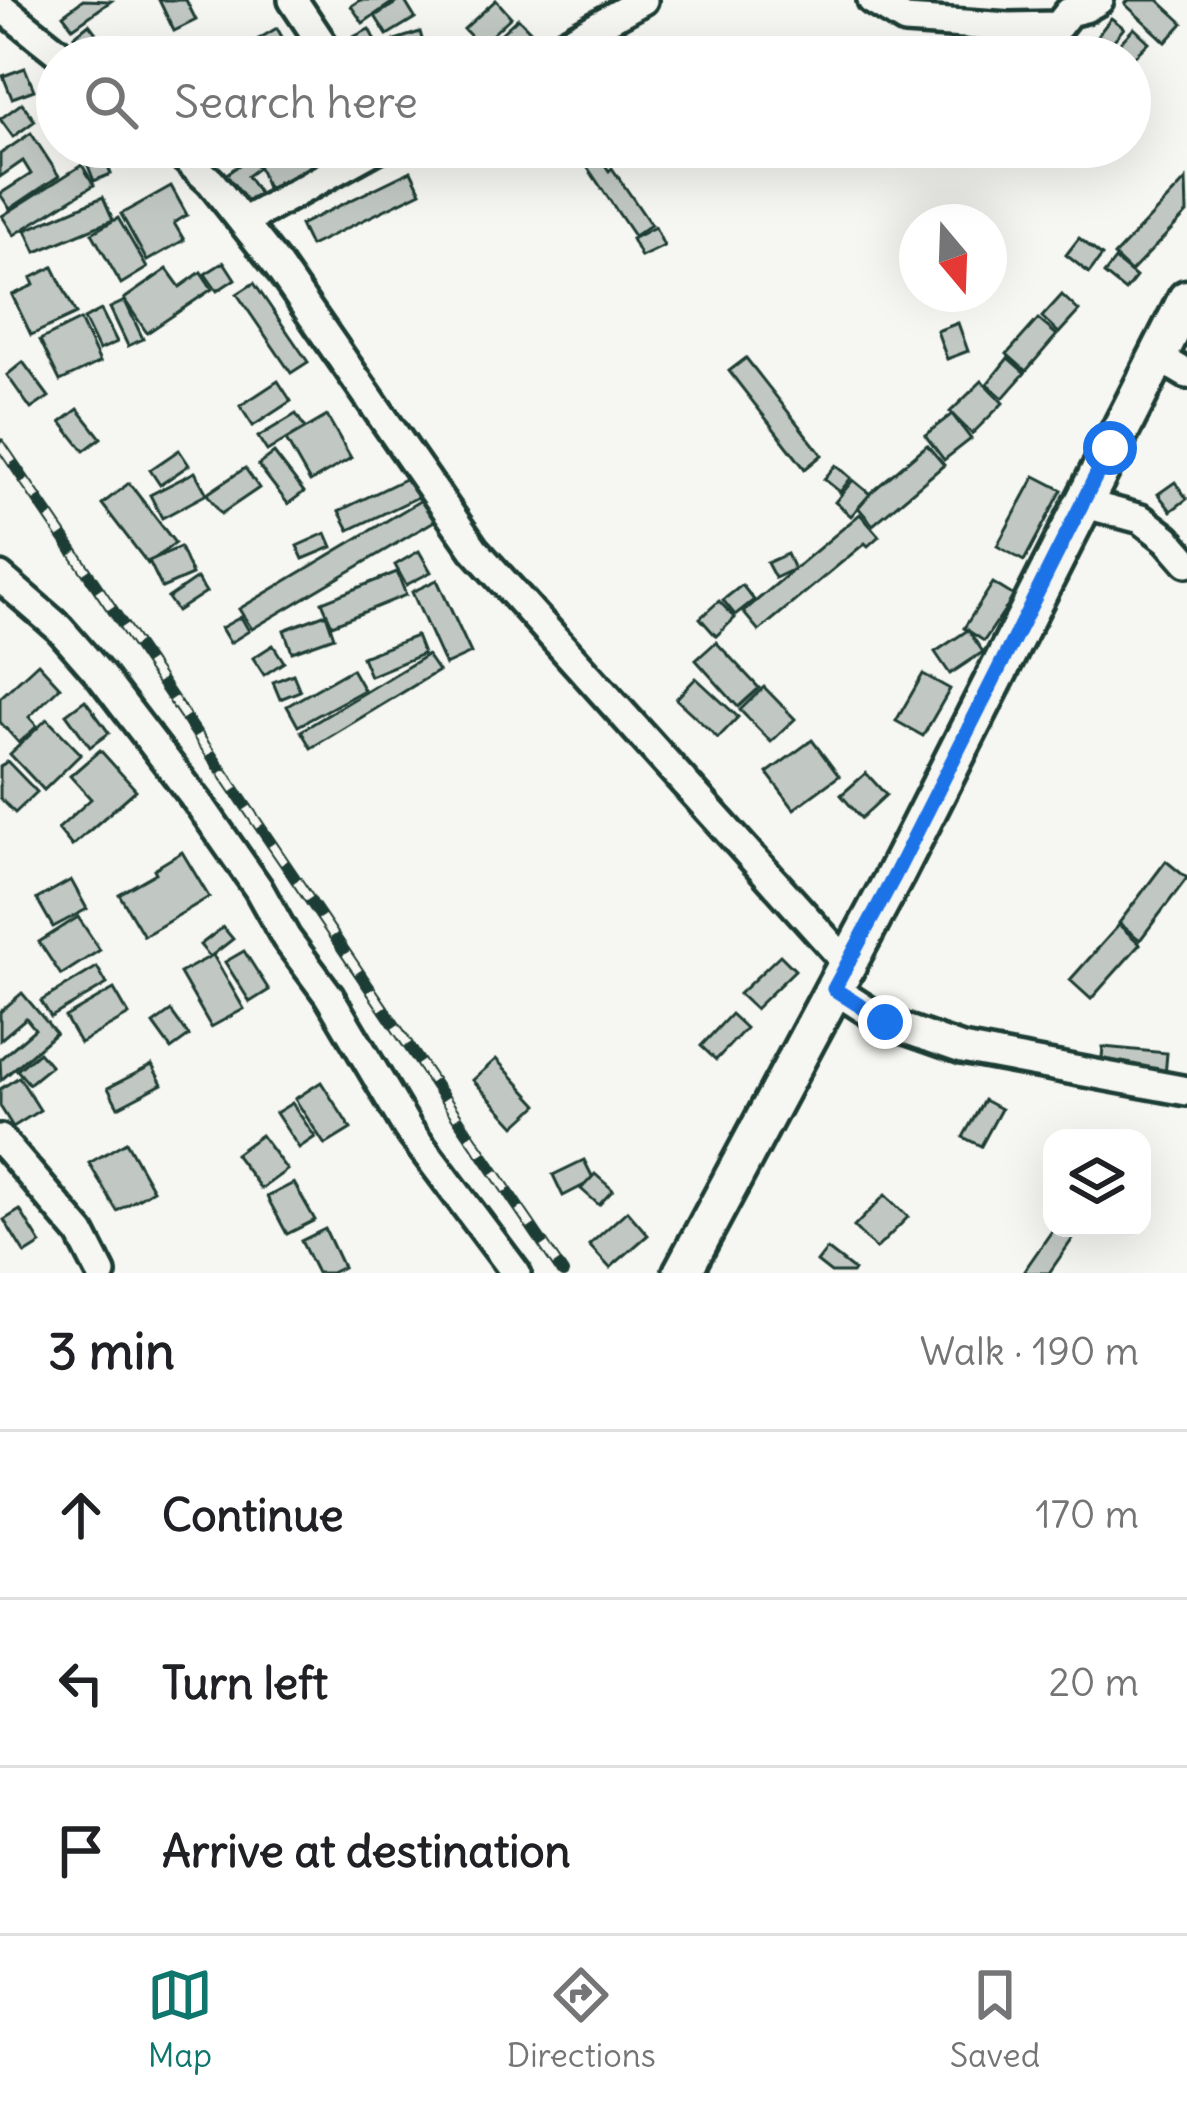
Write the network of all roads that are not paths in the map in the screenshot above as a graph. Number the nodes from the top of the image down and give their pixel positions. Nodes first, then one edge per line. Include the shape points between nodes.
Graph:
1 (293, 0) edge
2 (643, 0) edge
3 (872, 0) edge
4 (1099, 0) edge
5 (0, 6) edge
6 (38, 36) edge
7 (317, 36) edge
8 (579, 36) edge
9 (196, 168) edge
10 (341, 168) edge
11 (243, 223) junction
12 (1187, 298) edge
13 (1172, 365) edge
14 (1082, 503) junction
15 (1187, 562) edge
16 (0, 577) edge
17 (841, 976) junction
18 (1187, 1091) edge
19 (0, 1139) edge
20 (101, 1273) edge
21 (516, 1273) edge
22 (682, 1273) edge

1 - 7 street
2 - 8 street
3 - 4 street via 905,20 1009,27 1058,26
5 - 6 street
9 - 11 street
10 - 11 street
11 - 17 street via 474,549
12 - 13 street
13 - 14 street
14 - 15 street via 1142,520
14 - 17 street
16 - 21 street via 87,660 200,806 408,1129
17 - 18 street via 885,1022 962,1048
17 - 22 street
19 - 20 street via 81,1234

